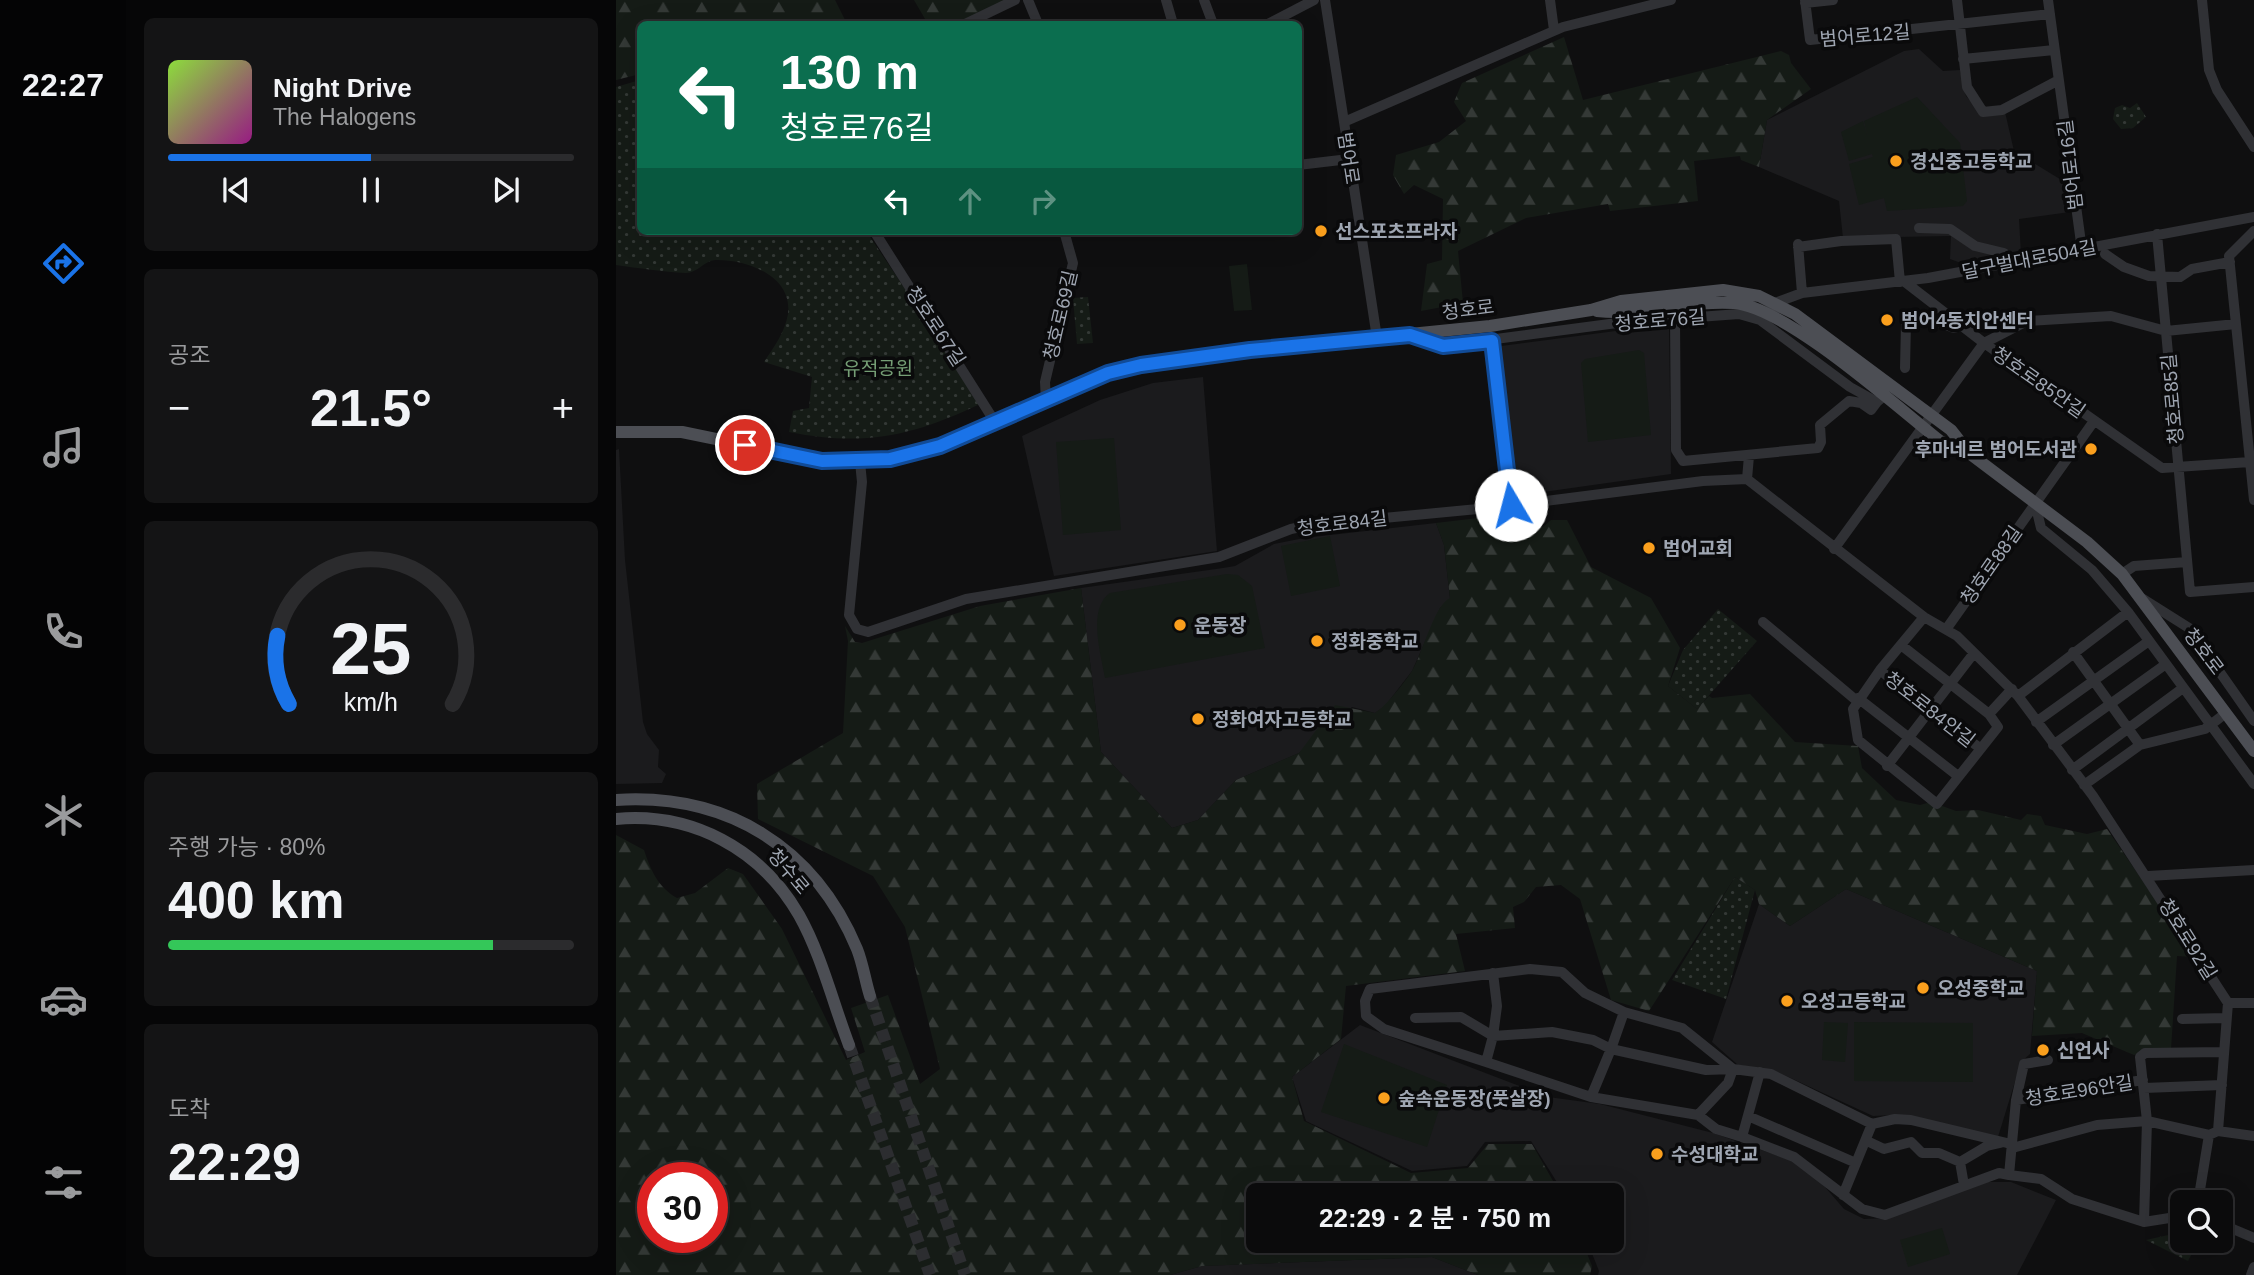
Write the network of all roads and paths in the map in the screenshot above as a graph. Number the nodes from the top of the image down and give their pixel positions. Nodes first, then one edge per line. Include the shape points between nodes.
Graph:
1 (1014, 0) edge
2 (1028, 0) edge
3 (1166, 0) edge
4 (1204, 0) edge
5 (1314, 0) edge
6 (1325, 0) edge
7 (1549, 0) edge
8 (1671, 0) edge
9 (1833, 0) edge
10 (1957, 0) edge
11 (2049, 0) edge
12 (2202, 0) edge
13 (1805, 1) edge
14 (2050, 14) junction
15 (971, 21) edge
16 (1037, 21) edge
17 (1171, 21) edge
18 (1212, 21) edge
19 (1274, 21) edge
20 (1960, 26) junction
21 (1554, 30) junction
22 (2054, 50) junction
23 (1963, 59) junction
24 (2057, 81) junction
25 (1344, 122) junction
26 (2254, 146) edge
27 (1349, 159) junction
28 (1302, 165) edge
29 (2254, 217) edge
30 (1919, 228) dead end
31 (2254, 231) edge
32 (2157, 234) junction
33 (877, 235) edge
34 (1064, 235) edge
35 (2082, 250) junction
36 (2105, 254) dead end
37 (2230, 262) junction
38 (2008, 264) junction
39 (2161, 276) junction
40 (1902, 282) junction
41 (1802, 293) junction
42 (1775, 303) junction
43 (1591, 310) junction
44 (1675, 318) junction
45 (2236, 324) junction
46 (1964, 325) junction
47 (2166, 331) junction
48 (1410, 335) junction
49 (1377, 338) junction
50 (1492, 341) junction
51 (1984, 343) junction
52 (1905, 368) dead end
53 (1046, 400) junction
54 (1880, 400) junction
55 (1931, 414) junction
56 (2094, 421) junction
57 (995, 422) junction
58 (1922, 427) junction
59 (616, 432) edge
60 (1969, 453) junction
61 (1749, 456) junction
62 (860, 462) junction
63 (2178, 467) junction
64 (2252, 469) edge
65 (1747, 479) junction
66 (2254, 500) edge
67 (2035, 503) junction
68 (1511, 505) junction
69 (1834, 549) junction
70 (2187, 562) junction
71 (2122, 574) junction
72 (2254, 587) edge
73 (2140, 597) junction
74 (2128, 612) junction
75 (1924, 617) junction
76 (1763, 622) dead end
77 (1947, 628) junction
78 (2149, 641) junction
79 (1901, 645) junction
80 (2073, 652) junction
81 (1974, 653) junction
82 (2166, 664) junction
83 (1880, 670) junction
84 (2092, 680) junction
85 (1951, 684) junction
86 (2183, 688) junction
87 (2015, 692) junction
88 (1858, 699) junction
89 (2109, 704) junction
90 (1930, 712) junction
91 (2226, 713) junction
92 (1989, 714) junction
93 (2254, 721) edge
94 (2036, 722) junction
95 (2209, 725) junction
96 (2127, 729) junction
97 (1910, 739) junction
98 (2053, 745) junction
99 (2140, 745) junction
100 (1980, 748) junction
101 (2254, 751) edge
102 (1887, 766) junction
103 (2072, 770) junction
104 (1958, 776) junction
105 (2254, 784) edge
106 (2084, 785) junction
107 (616, 800) edge
108 (616, 819) edge
109 (2254, 870) edge
110 (2148, 876) junction
111 (1493, 973) junction
112 (870, 996) tunnel mouth
113 (2228, 1003) junction
114 (2254, 1003) edge
115 (1624, 1012) junction
116 (1415, 1017) dead end
117 (2227, 1018) junction
118 (2182, 1019) dead end
119 (1493, 1036) junction
120 (849, 1045) tunnel mouth
121 (1611, 1049) junction
122 (2224, 1052) junction
123 (2048, 1060) dead end
124 (1486, 1062) junction
125 (1733, 1069) junction
126 (1760, 1072) junction
127 (2143, 1084) junction
128 (2222, 1085) junction
129 (1591, 1097) junction
130 (2016, 1100) junction
131 (1698, 1115) junction
132 (1748, 1116) junction
133 (2147, 1121) junction
134 (1872, 1124) junction
135 (2214, 1133) junction
136 (2254, 1136) edge
137 (1742, 1137) junction
138 (1867, 1141) junction
139 (2008, 1143) junction
140 (1960, 1162) junction
141 (1856, 1163) junction
142 (2009, 1175) junction
143 (1964, 1185) junction
144 (2201, 1190) edge
145 (1843, 1195) junction
146 (2170, 1218) edge
147 (2144, 1222) junction
148 (2233, 1229) edge
149 (2254, 1238) edge
150 (2254, 1267) edge
151 (2251, 1275) edge

1 - 15 street
2 - 16 street
3 - 17 street
4 - 18 street
5 - 19 street
6 - 25 street
7 - 21 street
8 - 21 street, 범어로
9 - 13 street
10 - 20 street
11 - 14 street, 범어로16길
12 - 26 street via 2209,70
13 - 20 street, 범어로12길 via 1810,40
14 - 20 street
14 - 22 street, 범어로16길
20 - 23 street
21 - 25 street, 범어로
22 - 23 street
22 - 24 street, 범어로16길
23 - 24 street via 1967,87 1983,112 2003,110
24 - 35 street, 범어로16길
25 - 27 street, 범어로
27 - 28 street
27 - 49 street, 범어로
29 - 32 street, 달구벌대로504길
30 - 38 street via 1950,229 1975,246 2004,253
31 - 37 street via 2229,256
32 - 35 street, 달구벌대로504길
32 - 39 street
33 - 57 street, 청호로67길
34 - 53 street, 청호로69길 via 1073,263 1047,374
35 - 38 street, 달구벌대로504길
36 - 39 street, 달구벌대로504길 via 2142,275
37 - 39 street via 2192,269 2180,277
37 - 45 street
38 - 40 street, 달구벌대로504길
39 - 47 street
40 - 41 street, 달구벌대로504길
40 - 41 street via 1896,239 1798,245
40 - 46 street, 청호로85안길
41 - 42 street, 달구벌대로504길
42 - 43 main road, 청호로 via 1723,290 1621,301
42 - 55 main road, 청호로
43 - 48 main road, 청호로
43 - 54 main road, 청호로 via 1622,314 1726,303 1760,309 1793,327
44 - 50 street, 청호로76길
44 - 54 street, 청호로76길 via 1739,314 1760,320 1850,387
44 - 61 street via 1679,458
45 - 47 street, 청호로85길
45 - 64 street
46 - 51 street, 청호로85안길
46 - 52 street via 1954,328 1920,315 1906,323
47 - 51 street, 청호로85길 via 2111,316 2027,321
47 - 63 street, 청호로85길
48 - 49 main road, 청호로
48 - 50 street, 청호로76길 via 1443,346
49 - 53 main road, 청호로 via 1141,365 1108,373
50 - 68 street
51 - 55 street, 청호로85길
51 - 56 street, 청호로85안길
53 - 57 main road, 청호로
54 - 58 main road, 청호로
54 - 61 street via 1871,410 1849,401 1820,425 1818,448
55 - 58 street, 청호로85길
55 - 60 main road, 청호로
56 - 63 street, 청호로85안길 via 2162,468
56 - 67 street
57 - 62 main road, 청호로 via 916,454
58 - 60 main road, 청호로 via 1940,442
58 - 69 street
59 - 62 main road, 청호로 via 682,432 822,461
60 - 67 main road, 청호로
61 - 65 street
62 - 68 street, 청호로84길 via 849,615 863,632 966,598 1219,557 1310,525
63 - 64 street, 청호로85안길
63 - 70 street
64 - 66 street
65 - 68 street, 청호로84길
65 - 69 street
67 - 71 main road, 청호로
67 - 74 street via 2041,528 2092,570
67 - 77 street, 청호로88길
69 - 75 street
70 - 71 street via 2134,566
70 - 72 street via 2190,592
71 - 73 main road, 청호로
73 - 91 main road, 청호로
73 - 93 street via 2189,628
74 - 78 street
74 - 80 street
75 - 77 street
75 - 79 street, 청호로84안길
76 - 88 street, 청호로84안길
77 - 81 street
78 - 82 street
78 - 84 street
79 - 83 street, 청호로84안길
79 - 85 street, 청호로84안길
80 - 84 street
80 - 87 street
81 - 85 street
81 - 87 street
82 - 86 street
82 - 89 street
83 - 88 street, 청호로84안길
83 - 90 street, 청호로84안길
84 - 89 street
84 - 94 street
85 - 90 street
85 - 92 street, 청호로84안길
86 - 95 street
86 - 96 street
87 - 92 street, 청호로84안길
87 - 94 street
88 - 97 street, 청호로84안길
88 - 102 street, 청호로84안길 via 1853,709 1858,740
89 - 96 street
89 - 98 street
90 - 97 street
90 - 100 street, 청호로84안길
91 - 95 street
91 - 101 main road, 청호로
92 - 100 street, 청호로84안길 via 1998,727
94 - 98 street
95 - 99 street
95 - 105 street
96 - 99 street
96 - 103 street
97 - 102 street
97 - 104 street, 청호로84안길
98 - 103 street
99 - 106 street
100 - 104 street, 청호로84안길
102 - 104 street, 청호로84안길 via 1937,804
103 - 106 street
106 - 110 street, 청호로92길
107 - 112 main road, 청수로 via 674,800 731,816 782,846 843,922 857,950
108 - 120 main road, 청수로 via 652,818 701,829 750,855 771,874 800,916
109 - 110 street, 청호로92길
110 - 113 street, 청호로92길
111 - 115 street via 1562,972 1585,993
111 - 119 street via 1497,1006
111 - 124 street via 1370,989 1365,1001 1366,1016 1384,1029
113 - 114 street
113 - 117 street
115 - 121 street
115 - 125 street via 1682,1028
116 - 119 street via 1461,1017
117 - 118 street
117 - 122 street
119 - 121 street via 1552,1032 1593,1040
119 - 124 street
121 - 125 street via 1706,1070
121 - 129 street
122 - 127 street via 2145,1053 2140,1057
122 - 128 street
123 - 130 street, 청호로96안길 via 2024,1064
124 - 129 street
125 - 126 street
125 - 131 street via 1728,1083
126 - 132 street
126 - 134 street
127 - 128 street
127 - 130 street, 청호로96안길
127 - 133 street
128 - 135 street
129 - 131 street
130 - 139 street, 청호로96안길
131 - 137 street via 1716,1129
132 - 137 street
132 - 141 street
133 - 135 street, 청호로96안길
133 - 139 street, 청호로96안길 via 2097,1125 2016,1147
133 - 147 street
134 - 138 street
134 - 139 street via 1911,1120
135 - 136 street, 청호로96안길
135 - 144 street
137 - 145 street via 1794,1157
138 - 140 street via 1884,1149 1911,1142 1922,1153 1939,1153
138 - 141 street
139 - 140 street via 1987,1146
139 - 142 street
140 - 143 street
141 - 145 street
142 - 143 street via 1999,1173
142 - 147 street via 2042,1179 2072,1199
143 - 145 street via 1885,1215 1862,1209
146 - 147 street
148 - 149 street
150 - 151 street

